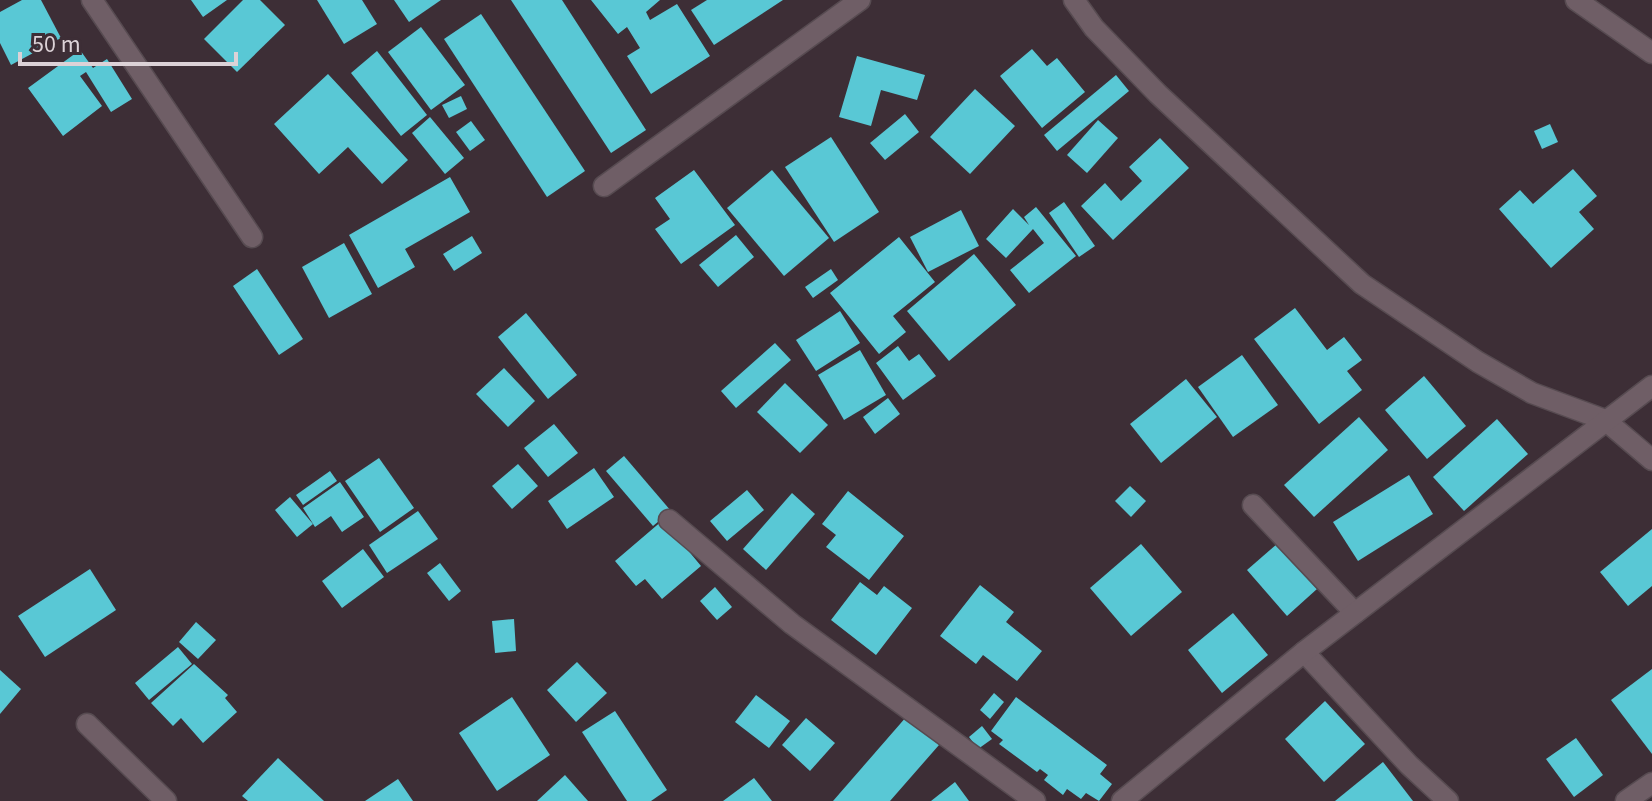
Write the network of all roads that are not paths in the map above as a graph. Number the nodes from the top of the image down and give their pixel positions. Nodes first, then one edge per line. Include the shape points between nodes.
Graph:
1 (92, 0) edge
2 (860, 0) edge
3 (1074, 0) edge
4 (1576, 0) edge
5 (1652, 53) edge
6 (604, 186) dead end
7 (252, 237) dead end
8 (1652, 386) edge
9 (1605, 420) junction
10 (1652, 460) edge
11 (1253, 505) dead end
12 (669, 520) dead end
13 (1355, 613) junction
14 (1304, 652) junction
15 (87, 724) dead end
16 (1652, 783) edge
17 (166, 801) edge
18 (1035, 801) edge
19 (1122, 801) edge
20 (1448, 801) edge
21 (1626, 801) edge

1 - 7 street
2 - 6 street
3 - 9 street via 1158,94 1362,284 1532,393
4 - 5 street
8 - 9 street
9 - 10 street
9 - 13 street
11 - 13 street
12 - 18 street via 792,624
13 - 14 street
14 - 19 street
14 - 20 street
15 - 17 street
16 - 21 street

